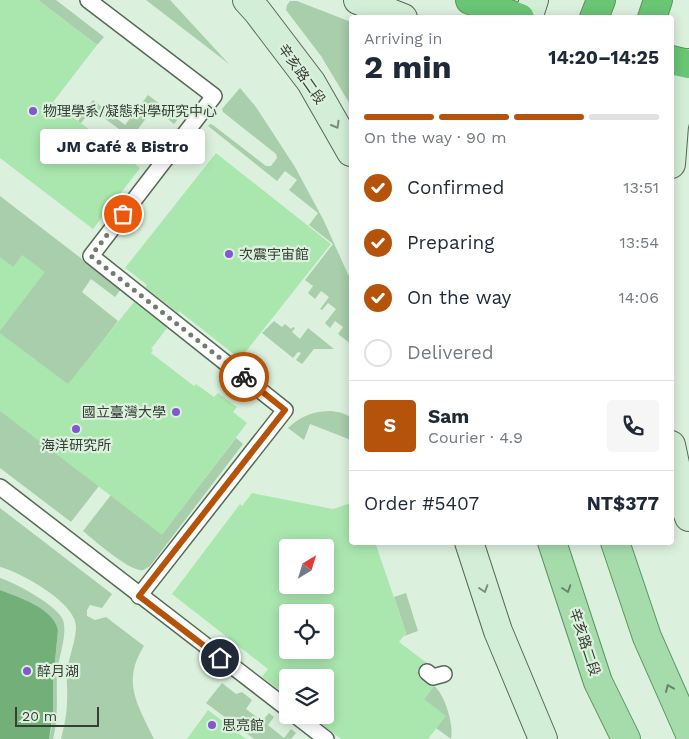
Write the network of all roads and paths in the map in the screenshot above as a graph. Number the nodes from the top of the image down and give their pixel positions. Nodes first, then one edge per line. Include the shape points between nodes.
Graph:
1 (88, 0) edge
2 (247, 0) edge
3 (358, 0) edge
4 (470, 0) edge
5 (534, 0) edge
6 (601, 0) edge
7 (658, 0) edge
8 (396, 15) edge
9 (512, 15) edge
10 (529, 15) edge
11 (595, 15) edge
12 (653, 15) edge
13 (674, 60) edge
14 (689, 63) edge
15 (676, 92) edge
16 (674, 126) edge
17 (349, 148) edge
18 (674, 459) edge
19 (0, 487) edge
20 (689, 517) edge
21 (470, 545) edge
22 (553, 545) edge
23 (616, 545) edge
24 (139, 596) junction
25 (427, 672) dead end
26 (444, 674) dead end
27 (279, 702) edge
28 (307, 724) edge
29 (689, 732) edge
30 (326, 739) edge
31 (543, 739) edge
32 (626, 739) edge

1 - 24 lane via 214,96 91,256 285,410
2 -> 17 main road, 辛亥路二段 via 311,82
3 - 8 main road
4 - 9 highway
5 - 10 main road
6 - 11 highway
7 - 12 highway
13 - 14 highway
14 - 15 main road
15 - 16 main road
18 - 20 main road
19 - 24 lane
21 -> 31 main road via 498,631
22 -> 32 main road, 辛亥路二段 via 598,682
29 -> 23 main road via 648,638
24 - 27 lane
25 - 26 lane via 433,677
28 - 30 lane

